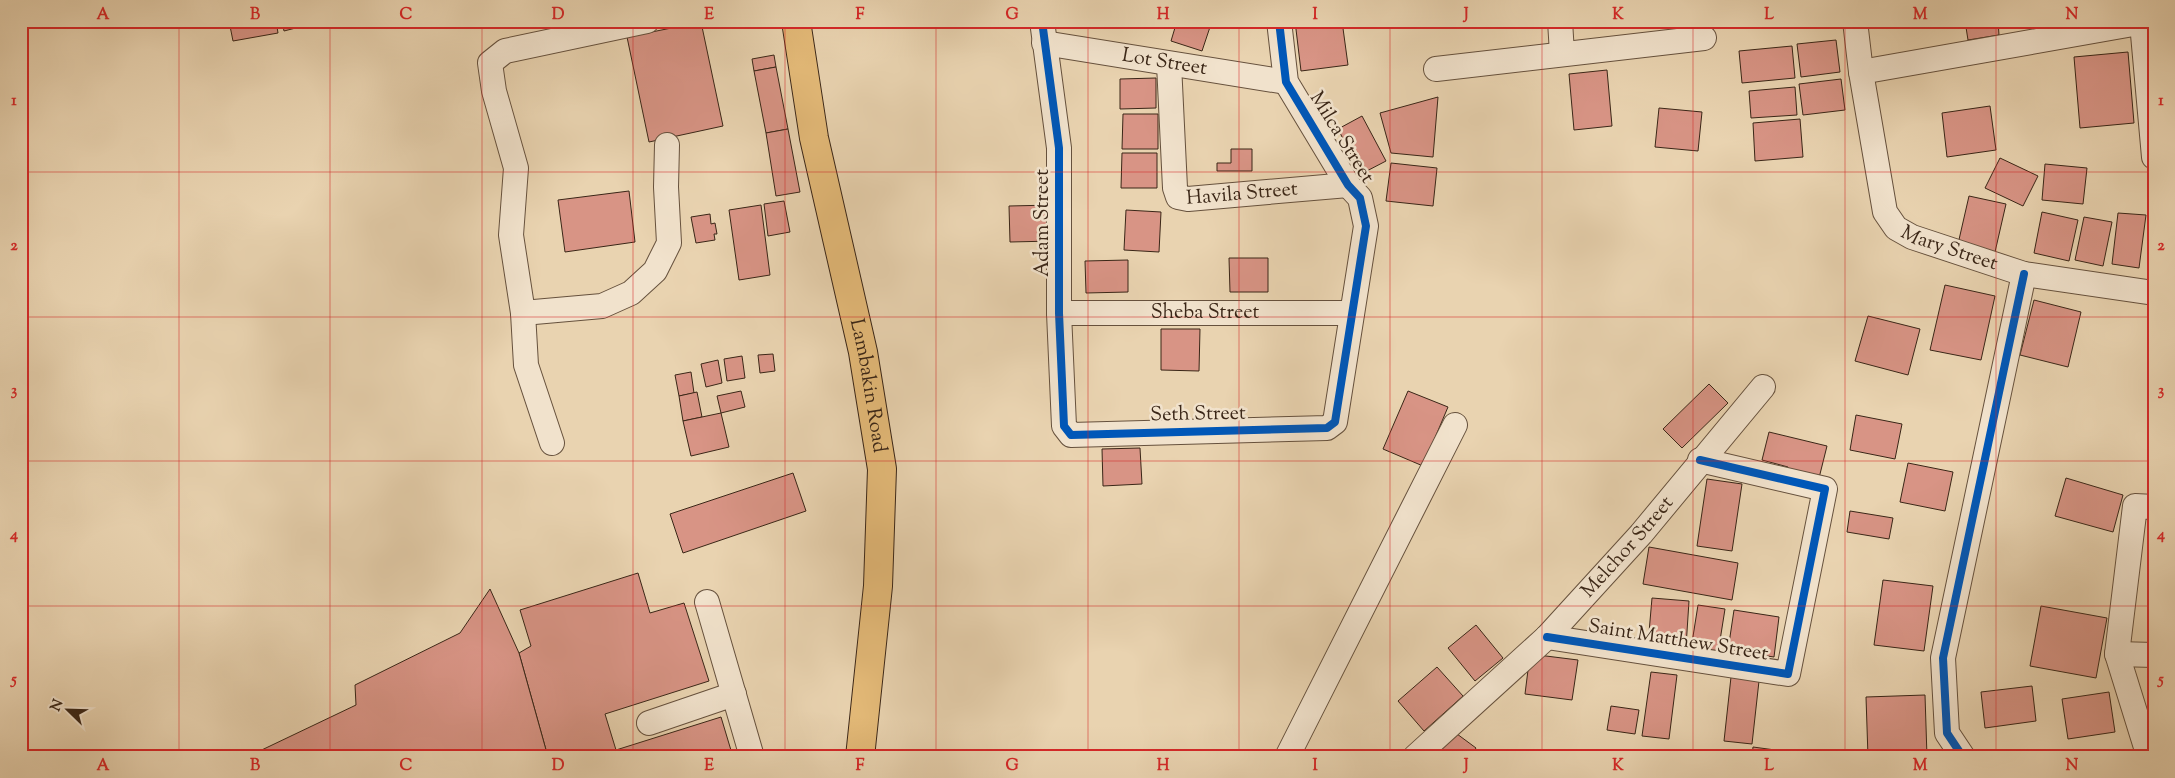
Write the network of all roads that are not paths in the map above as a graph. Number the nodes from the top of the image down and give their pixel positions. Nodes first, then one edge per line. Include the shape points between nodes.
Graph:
1 (646, 21) edge
2 (796, 21) edge
3 (1279, 21) edge
4 (1560, 21) edge
5 (1855, 21) edge
6 (2146, 22) edge
7 (1043, 32) edge
8 (1704, 38) dead end
9 (1562, 54) junction
10 (1168, 64) junction
11 (1436, 69) dead end
12 (1861, 72) junction
13 (1286, 82) junction
14 (667, 145) dead end
15 (2154, 157) edge
16 (1348, 185) junction
17 (2024, 274) junction
18 (2154, 293) edge
19 (523, 313) junction
20 (1059, 313) junction
21 (1352, 313) junction
22 (1763, 387) dead end
23 (1335, 422) joint
24 (1456, 425) dead end
25 (1064, 426) joint
26 (552, 443) dead end
27 (1700, 460) junction
28 (2154, 507) edge
29 (707, 602) dead end
30 (1547, 637) junction
31 (2117, 654) junction
32 (2154, 656) edge
33 (734, 694) junction
34 (649, 722) dead end
35 (752, 757) edge
36 (860, 757) edge
37 (1287, 757) edge
38 (1415, 757) edge
39 (1963, 757) edge
40 (2149, 757) edge

1 - 19 street via 505,51 490,63 494,91 516,168 512,236
2 - 36 main road, Lambakin Road via 814,138 863,352 882,469 878,586
3 - 13 street, Milca Street
4 - 9 street
5 - 12 street, Mary Street
6 - 12 street
6 - 15 street
7 - 10 street, Lot Street
7 - 20 street, Adam Street via 1059,148
8 - 9 street
9 - 11 street
10 - 13 street, Lot Street
10 - 16 street, Havila Street via 1174,188 1178,197 1188,199
12 - 17 street, Mary Street via 1885,212 1896,228 1912,237
13 - 16 street, Milca Street
14 - 19 street via 670,243 655,272 631,294 602,306
16 - 21 street, Milca Street via 1360,198 1366,226
17 - 18 street, Mary Street
17 - 39 street via 1943,658 1947,733
19 - 26 street via 526,365
20 - 21 street, Sheba Street
20 - 25 street, Adam Street
21 - 23 street, Milca Street
22 - 27 street, Melchor Street
23 - 25 street, Seth Street via 1327,428 1071,434
24 - 37 street
27 - 30 street, Melchor Street via 1641,534
27 - 30 street, Saint Matthew Street via 1826,489 1788,674
28 - 31 street via 2135,506
29 - 33 street
30 - 38 street, Melchor Street
31 - 32 street
31 - 40 street
33 - 34 street
33 - 35 street

